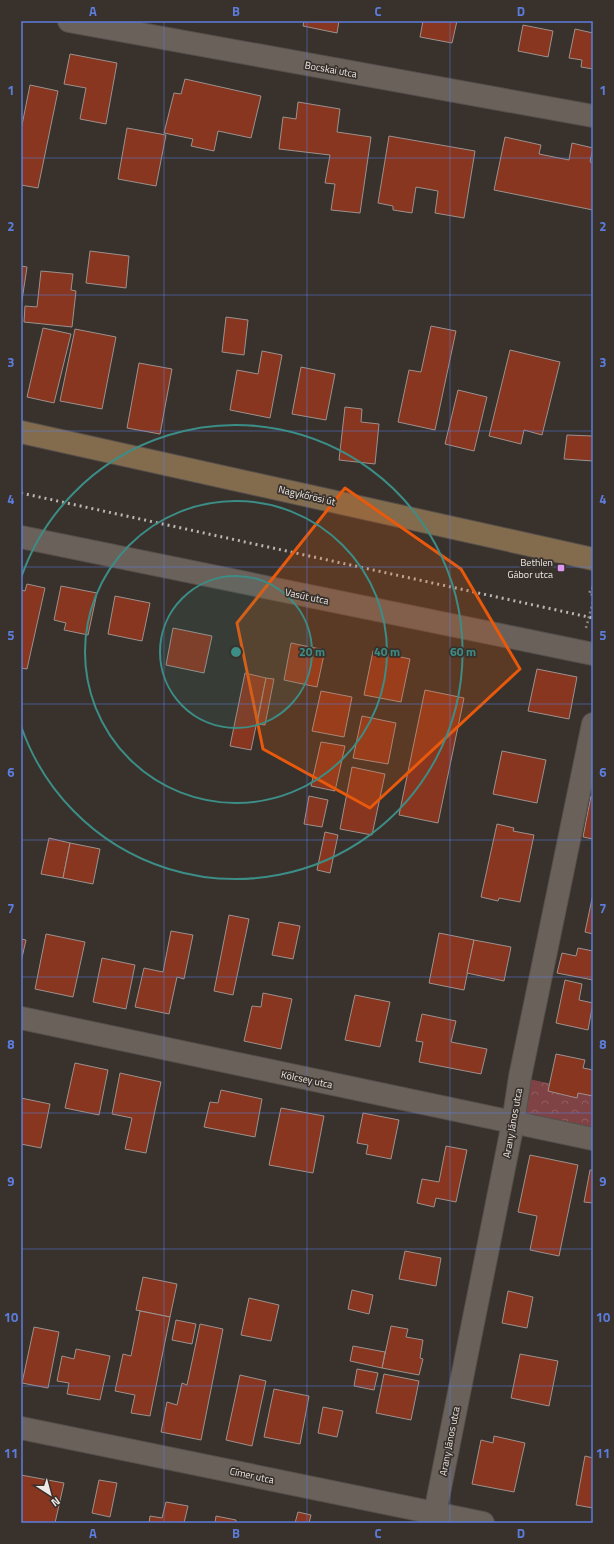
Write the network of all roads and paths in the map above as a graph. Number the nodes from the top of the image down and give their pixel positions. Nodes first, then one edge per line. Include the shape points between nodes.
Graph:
1 (69, 21) edge
2 (593, 116) edge
3 (21, 432) edge
4 (21, 537) edge
5 (593, 559) edge
6 (593, 588) edge
7 (593, 595) edge
8 (593, 602) edge
9 (586, 629) dead end
10 (593, 654) edge
11 (593, 724) edge
12 (21, 1018) edge
13 (513, 1123) junction
14 (593, 1139) edge
15 (21, 1428) edge
16 (434, 1518) edge
17 (482, 1523) edge

1 - 2 street, Bocskai utca
3 - 5 main road, Nagykőrösi út
4 - 10 street, Vasút utca
6 - 7 path via 589,594
8 - 9 path
11 - 13 street, Arany János utca via 520,1077
12 - 13 street, Kölcsey utca
13 - 14 street, Kölcsey utca
13 - 16 street, Arany János utca
15 - 16 street, Címer utca
16 - 17 street, Címer utca

